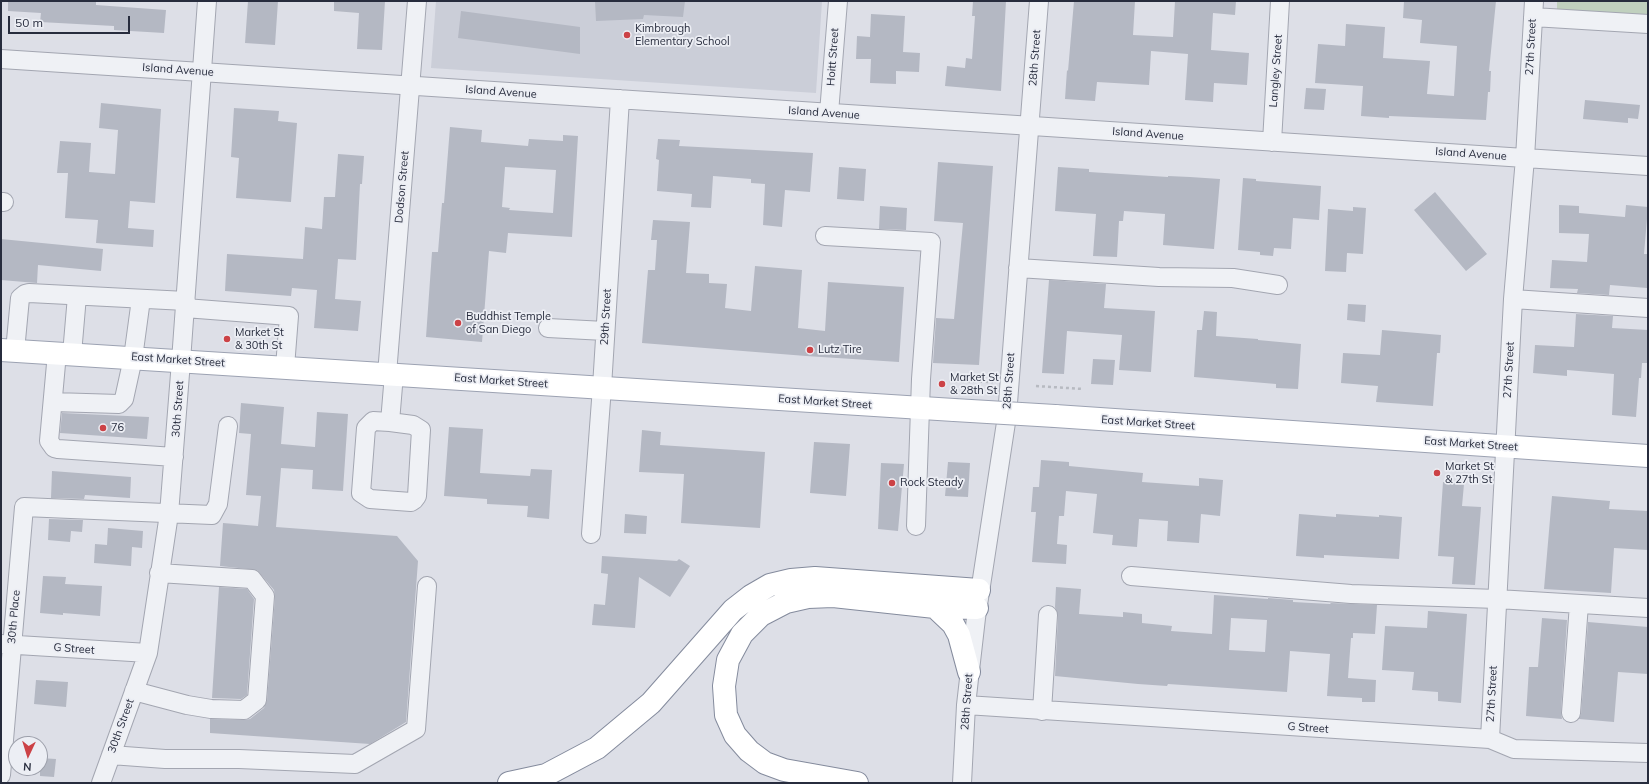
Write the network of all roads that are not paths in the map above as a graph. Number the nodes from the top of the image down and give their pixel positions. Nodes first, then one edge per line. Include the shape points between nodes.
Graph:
1 (207, 1) edge
2 (416, 1) edge
3 (838, 1) edge
4 (1039, 1) edge
5 (1280, 1) edge
6 (1534, 9) edge
7 (1648, 24) edge
8 (1, 59) edge
9 (202, 72) junction
10 (410, 85) junction
11 (620, 100) junction
12 (829, 113) junction
13 (1030, 126) junction
14 (1272, 142) junction
15 (1525, 158) junction
16 (1648, 166) edge
17 (825, 236) dead end
18 (1018, 268) junction
19 (1278, 285) dead end
20 (77, 296) junction
21 (141, 299) junction
22 (1513, 299) junction
23 (186, 305) junction
24 (1648, 308) edge
25 (548, 328) dead end
26 (605, 331) junction
27 (8, 350) edge
28 (65, 353) junction
29 (133, 358) junction
30 (181, 360) junction
31 (285, 367) junction
32 (390, 374) junction
33 (602, 388) junction
34 (53, 402) junction
35 (920, 408) junction
36 (390, 422) junction
37 (228, 426) dead end
38 (1505, 446) junction
39 (1648, 456) edge
40 (174, 457) junction
41 (169, 514) junction
42 (916, 526) dead end
43 (591, 534) dead end
44 (159, 574) junction
45 (1131, 576) dead end
46 (427, 586) dead end
47 (978, 599) junction
48 (1497, 599) junction
49 (1579, 604) junction
50 (935, 607) junction
51 (1648, 608) edge
52 (1048, 615) dead end
53 (7, 644) edge
54 (148, 653) junction
55 (969, 672) junction
56 (134, 691) junction
57 (966, 705) junction
58 (1042, 711) junction
59 (1572, 713) dead end
60 (1490, 739) junction
61 (1648, 753) edge
62 (111, 754) junction
63 (1, 775) edge
64 (101, 783) edge
65 (509, 783) edge
66 (857, 783) edge
67 (962, 783) edge

1 - 9 street, 30th Street
2 - 10 street, Dodson Street
3 - 12 street, Hoitt Street
4 - 13 street, 28th Street
5 - 14 street, Langley Street
6 - 7 street
6 - 15 street, 27th Street
8 - 9 street, Island Avenue
9 - 10 street, Island Avenue
9 - 23 street, 30th Street
10 - 11 street, Island Avenue
10 - 32 street, Dodson Street
11 - 12 street, Island Avenue
11 - 26 street, 29th Street
12 - 13 street, Island Avenue
13 - 14 street, Island Avenue
13 - 18 street, 28th Street
14 - 15 street, Island Avenue
15 - 16 street, Island Avenue
15 - 22 street, 27th Street
17 - 35 street via 931,242
18 - 19 street via 1159,277 1233,278
18 - 47 street, 28th Street via 1007,416
20 - 21 street
20 - 27 street via 29,293 20,298
20 - 28 street
21 - 23 street
21 - 29 street
22 - 24 street
22 - 38 street, 27th Street
23 - 30 street, 30th Street
23 - 31 street via 289,316
25 - 26 street
26 - 33 street, 29th Street
27 - 28 main road, East Market Street
28 - 29 main road, East Market Street
28 - 34 street
29 - 30 main road, East Market Street
29 - 34 street via 124,399 119,404
30 - 31 main road, East Market Street
30 - 40 street, 30th Street
31 - 32 main road, East Market Street
32 - 33 main road, East Market Street
32 - 36 street, Dodson Street
33 - 35 main road, East Market Street
33 - 43 street, 29th Street
34 - 40 street via 49,441 54,448
35 - 38 main road, East Market Street, bridge
35 - 42 street
36 - 36 street via 373,421 366,428 361,493 370,499 410,502 417,496 421,430 413,425
37 - 41 street via 218,504 212,515
38 - 39 main road, East Market Street
38 - 48 street, 27th Street
40 - 41 street, 30th Street
41 - 44 street, 30th Street
41 - 53 street, 30th Place via 24,507
44 - 54 street, 30th Street
44 - 56 street via 252,579 265,596 257,700 244,710 211,708 187,705
45 - 48 street via 1351,594
46 - 62 street via 416,729 355,764 165,759
47 - 50 main road
47 - 55 street, 28th Street
47 - 65 main road via 815,578 770,585 733,610 651,703 597,748 546,775
48 - 49 street
48 - 60 street, 27th Street
49 - 51 street
49 - 59 street
50 - 55 main road via 954,624
50 - 66 main road via 833,596 808,597 786,602 761,615 742,634 728,660 724,686 726,715 735,735 749,751 765,763 784,770
52 - 58 street
53 - 54 street, G Street
53 - 63 street, 30th Place
54 - 56 street, 30th Street
55 - 57 street, 28th Street
56 - 62 street, 30th Street
57 - 58 street, G Street
57 - 67 street, 28th Street
58 - 60 street, G Street
60 - 61 street, G Street via 1514,749
62 - 64 street, 30th Street

